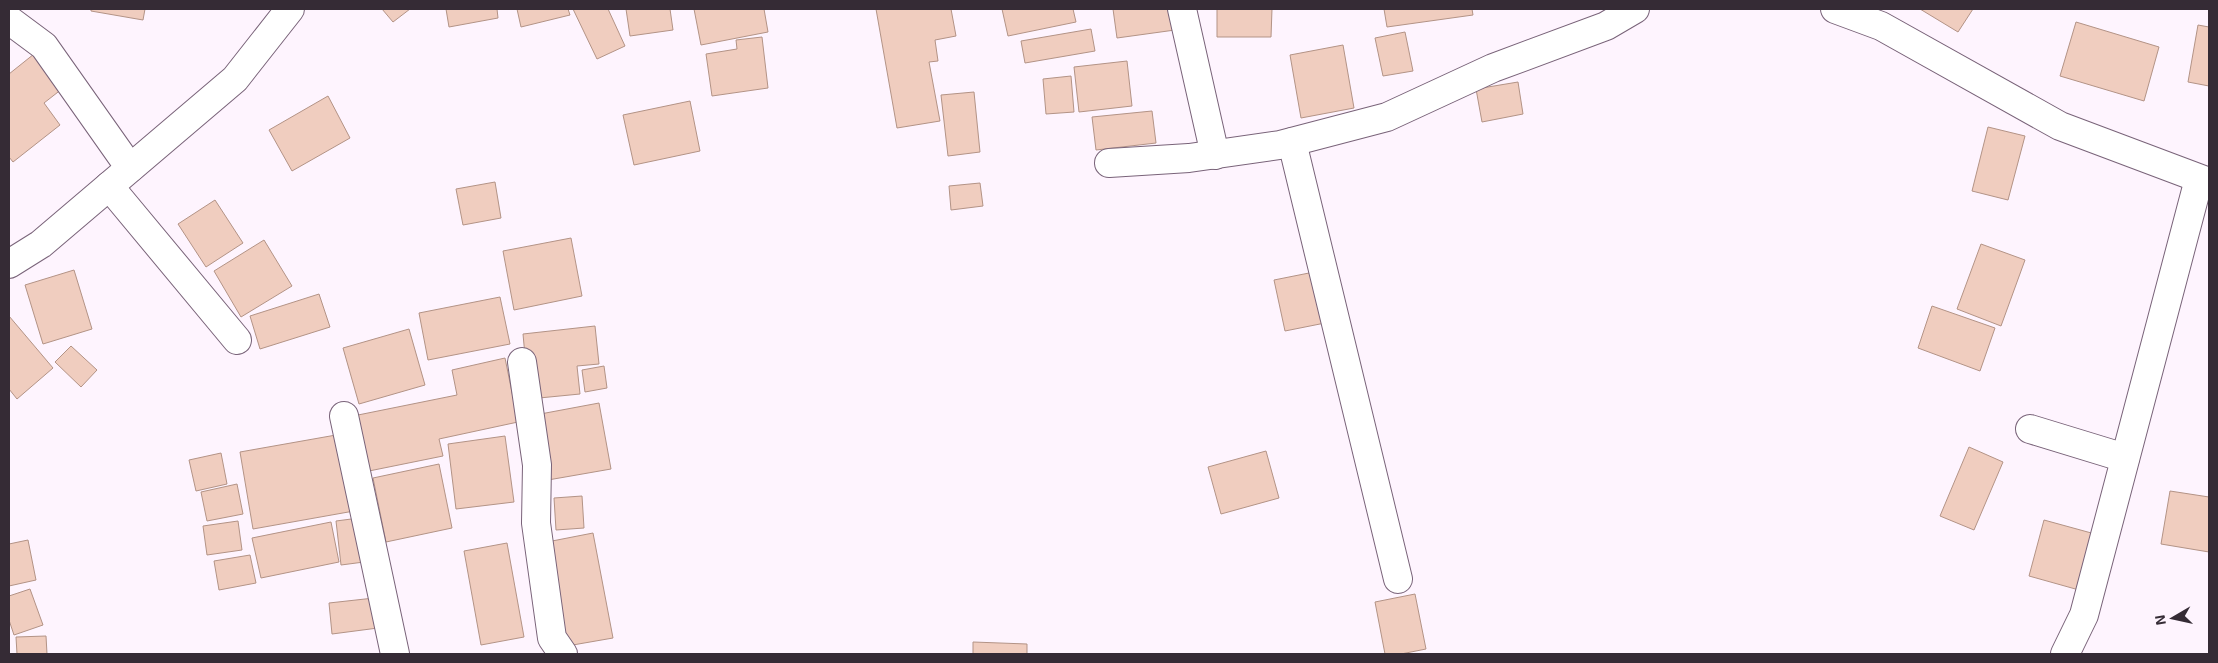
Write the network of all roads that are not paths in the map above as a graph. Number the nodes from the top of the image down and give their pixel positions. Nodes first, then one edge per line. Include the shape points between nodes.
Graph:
1 (290, 9) edge
2 (1182, 9) edge
3 (1635, 9) edge
4 (1835, 9) edge
5 (1885, 18) edge
6 (9, 20) edge
7 (1292, 142) junction
8 (1215, 155) junction
9 (1109, 163) dead end
10 (130, 168) junction
11 (2204, 181) edge
12 (109, 186) junction
13 (9, 264) edge
14 (237, 340) dead end
15 (522, 362) dead end
16 (344, 416) dead end
17 (2030, 429) dead end
18 (2125, 458) junction
19 (1398, 578) dead end
20 (395, 654) edge
21 (563, 654) edge
22 (2065, 654) edge

1 - 10 street via 235,80
2 - 8 street
3 - 7 street via 1606,26 1493,68 1387,116
4 - 5 street
5 - 11 street via 2060,126
6 - 10 street via 44,46
7 - 8 street
7 - 19 street
8 - 9 street
10 - 12 street
11 - 18 street
12 - 13 street via 41,244
12 - 14 street
15 - 21 street via 537,465 536,523 552,638
16 - 20 street
17 - 18 street
18 - 22 street via 2084,616

